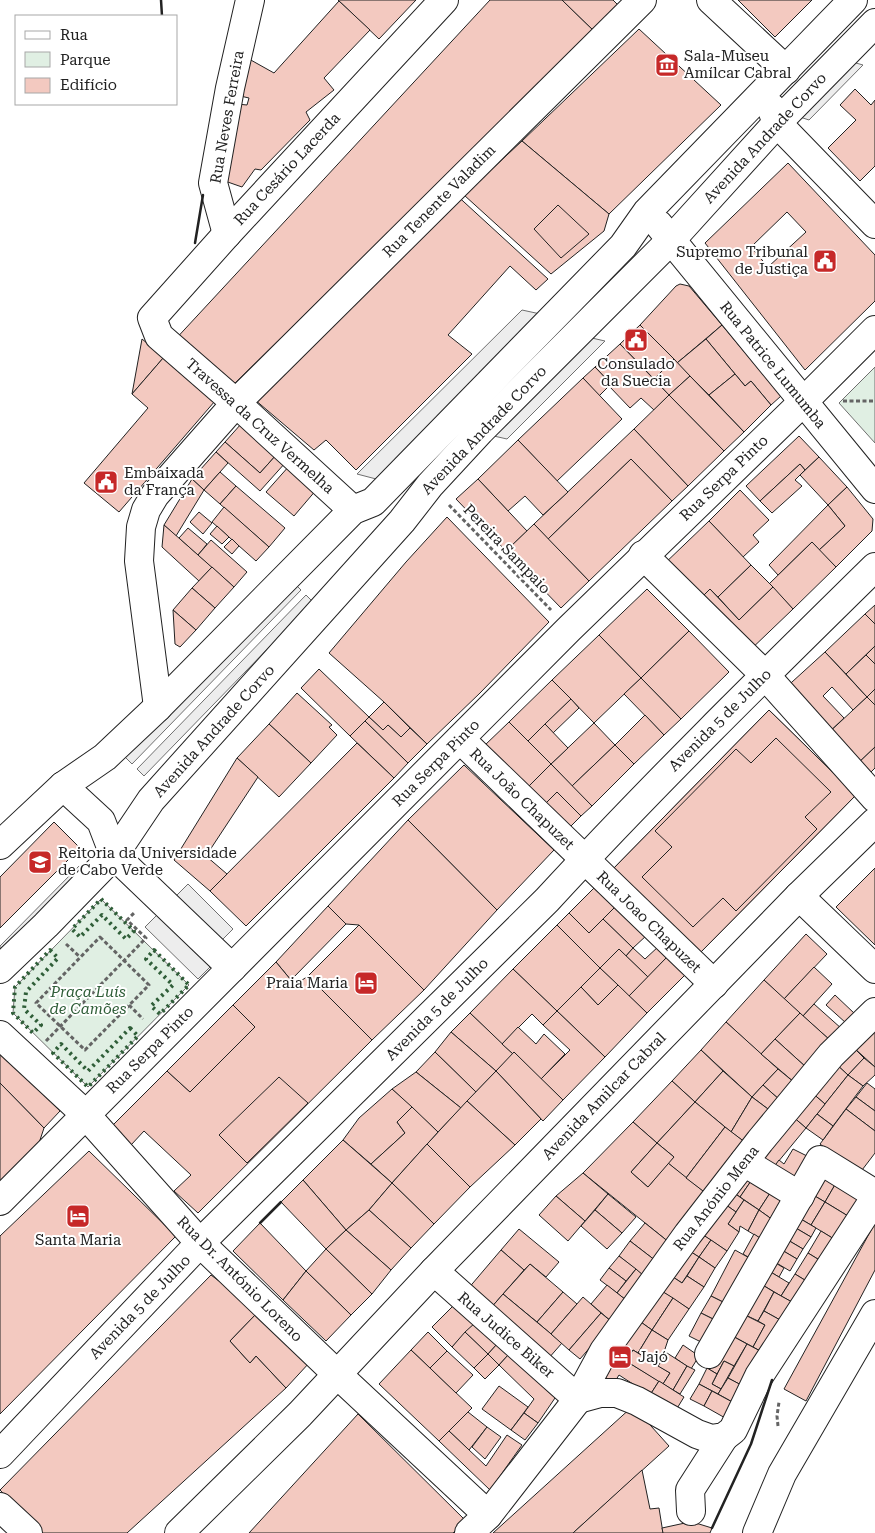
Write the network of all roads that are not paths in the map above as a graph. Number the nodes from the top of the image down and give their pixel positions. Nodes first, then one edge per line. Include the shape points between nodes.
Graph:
1 (250, 0) edge
2 (444, 0) edge
3 (642, 0) edge
4 (711, 0) edge
5 (853, 0) edge
6 (872, 32) edge
7 (786, 70) junction
8 (765, 92) junction
9 (777, 123) junction
10 (647, 212) junction
11 (875, 224) edge
12 (227, 234) junction
13 (671, 240) junction
14 (875, 330) edge
15 (167, 343) joint
16 (236, 402) junction
17 (803, 402) junction
18 (875, 489) edge
19 (353, 510) junction
20 (644, 555) junction
21 (875, 567) edge
22 (765, 675) junction
23 (158, 707) junction
24 (460, 739) junction
25 (63, 786) junction
26 (875, 798) edge
27 (875, 822) edge
28 (0, 845) edge
29 (114, 855) junction
30 (584, 860) junction
31 (799, 896) junction
32 (232, 968) junction
33 (0, 969) edge
34 (875, 969) edge
35 (714, 984) junction
36 (875, 1012) edge
37 (0, 1035) edge
38 (85, 1114) junction
39 (744, 1162) junction
40 (875, 1194) edge
41 (800, 1196) junction
42 (875, 1198) edge
43 (0, 1200) edge
44 (200, 1243) junction
45 (434, 1271) junction
46 (875, 1314) edge
47 (709, 1354) dead end
48 (338, 1375) junction
49 (578, 1399) junction
50 (724, 1437) junction
51 (0, 1454) edge
52 (0, 1507) edge
53 (692, 1511) dead end
54 (479, 1524) edge
55 (28, 1533) edge
56 (180, 1533) edge
57 (757, 1533) edge

1 - 12 street, Rua Neves Ferreira via 213,183
2 - 12 street, Rua Cesário Lacerda
3 - 16 street, Rua Tenente Valadim
4 - 7 street
5 - 7 street, Avenida Andrade Corvo
6 - 9 street, Avenida Andrade Corvo
7 - 8 street, Avenida Andrade Corvo
8 - 9 street
8 - 10 street, Avenida Andrade Corvo
9 - 11 street
9 - 13 street, Avenida Andrade Corvo
10 - 13 street, Rua Patrice Lumumba
10 - 19 street, Avenida Andrade Corvo via 623,246 373,502
12 - 15 street, Rua Cesário Lacerda via 152,318 159,336
13 - 17 street, Rua Patrice Lumumba
13 - 29 street, Avenida Andrade Corvo via 430,485 402,521 152,800
14 - 17 street, Rua Serpa Pinto
15 - 16 street, Travessa da Cruz Vermelha
16 - 19 street, Travessa da Cruz Vermelha
16 - 23 street, Rua Tenente Valadim via 155,495 141,527 138,561
17 - 18 street, Rua Patrice Lumumba
17 - 20 street, Rua Serpa Pinto
19 - 23 street, Avenida Andrade Corvo
20 - 22 street
20 - 24 street, Rua Serpa Pinto
21 - 22 street, Avenida 5 de Julho
22 - 26 street
22 - 30 street, Avenida 5 de Julho
23 - 25 street, Avenida Andrade Corvo via 105,757
24 - 30 street, Rua João Chapuzet
24 - 32 street, Rua Serpa Pinto
25 - 28 street, Avenida Andrade Corvo
25 - 29 street via 101,820
27 - 31 street, Avenida Amilcar Cabral
29 - 32 street
29 - 33 street, Avenida Andrade Corvo
30 - 35 street, Rua Joao Chapuzet
30 - 44 street, Avenida 5 de Julho
31 - 34 street
31 - 35 street, Avenida Amilcar Cabral
32 - 38 street, Rua Serpa Pinto
35 - 45 street, Avenida Amilcar Cabral
36 - 39 street, Rua Anónio Mena via 831,1055
37 - 38 street, Rua Dr. António Loreno
38 - 43 street, Rua Serpa Pinto
38 - 44 street, Rua Dr. António Loreno
39 - 41 street
39 - 49 street, Rua Anónio Mena via 645,1292 604,1351
40 - 41 street via 820,1160
41 - 47 street
42 - 50 street via 759,1376 733,1430
44 - 48 street, Rua Dr. António Loreno
44 - 51 street, Avenida 5 de Julho
45 - 48 street, Avenida Amilcar Cabral
45 - 49 street, Rua Judice Biker
46 - 57 street via 782,1474
48 - 54 street, Rua Dr. António Loreno
48 - 56 street, Avenida Amilcar Cabral
49 - 50 street via 600,1393 617,1394 638,1401 698,1434 711,1439
49 - 54 street, Rua Anónio Mena
50 - 53 street via 690,1490
52 - 55 street

